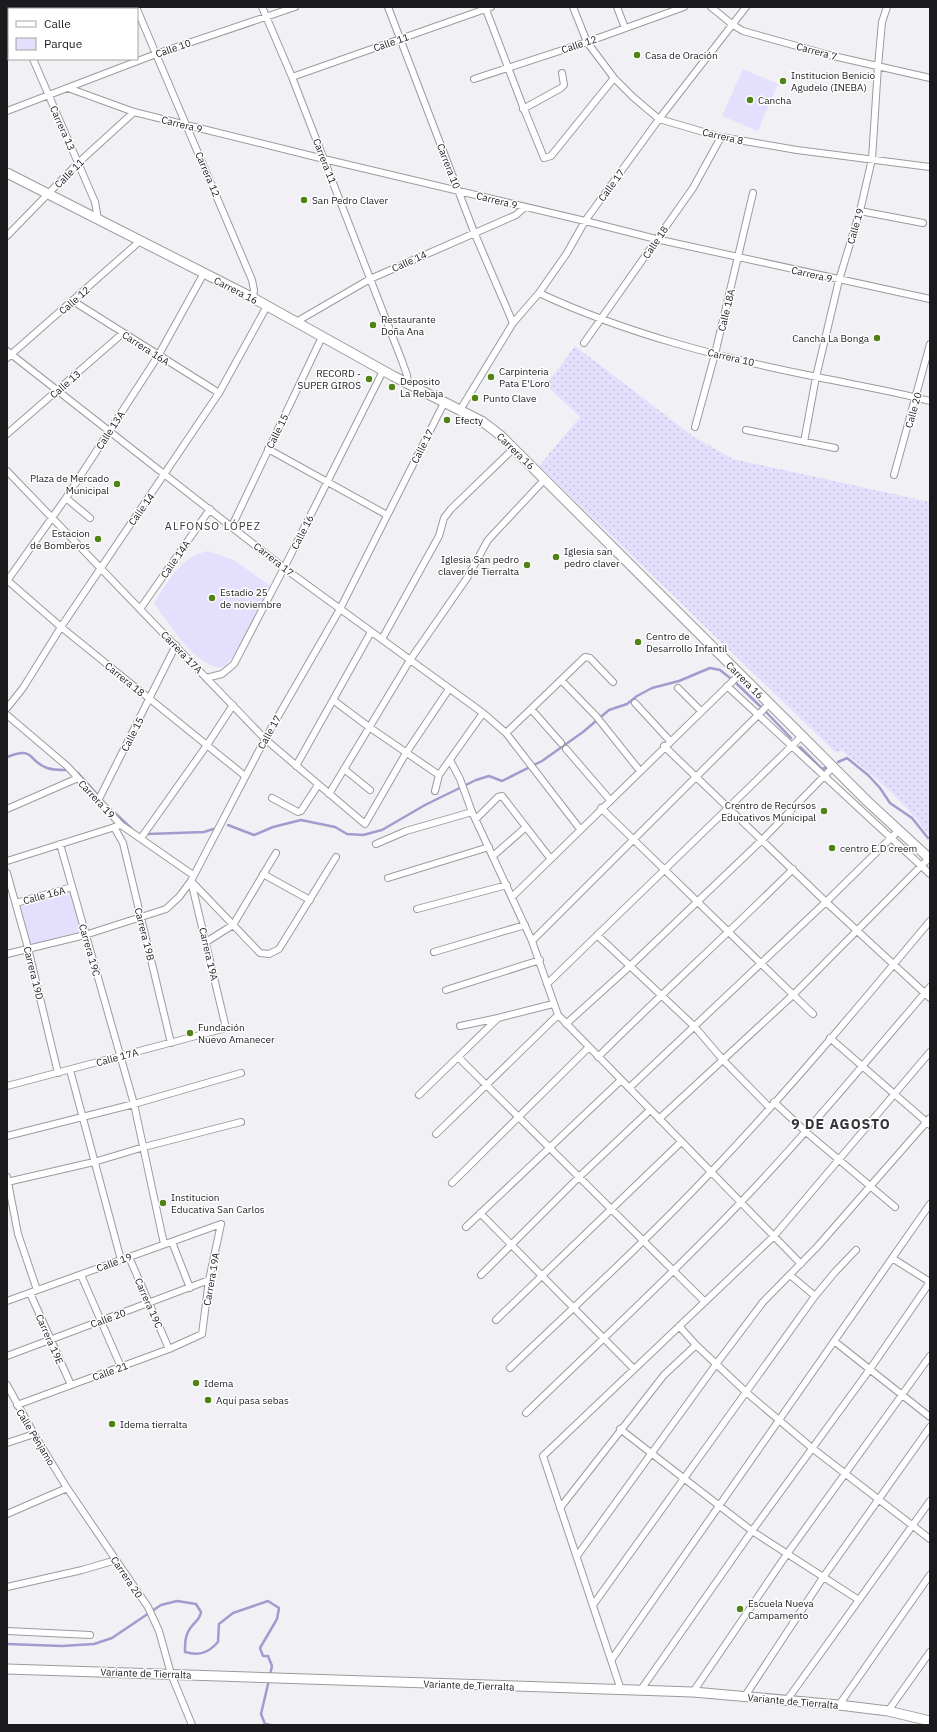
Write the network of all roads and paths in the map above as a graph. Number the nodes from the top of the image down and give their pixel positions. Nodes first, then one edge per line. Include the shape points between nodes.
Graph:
1 (262, 7) edge
2 (295, 7) edge
3 (388, 7) edge
4 (573, 7) edge
5 (617, 7) edge
6 (684, 7) edge
7 (711, 7) edge
8 (746, 7) edge
9 (886, 7) edge
10 (488, 8) edge
11 (666, 10) edge
12 (138, 12) edge
13 (266, 17) junction
14 (733, 25) junction
15 (625, 28) junction
16 (400, 39) junction
17 (587, 42) junction
18 (156, 54) junction
19 (33, 60) edge
20 (878, 66) junction
21 (508, 67) junction
22 (562, 73) dead end
23 (292, 77) junction
24 (614, 78) junction
25 (930, 78) edge
26 (474, 79) dead end
27 (68, 88) junction
28 (48, 94) junction
29 (523, 108) junction
30 (7, 111) edge
31 (134, 112) junction
32 (659, 119) junction
33 (188, 125) junction
34 (721, 137) junction
35 (324, 159) junction
36 (872, 159) junction
37 (78, 163) junction
38 (930, 167) edge
39 (7, 173) edge
40 (459, 191) junction
41 (754, 193) dead end
42 (48, 194) junction
43 (525, 207) junction
44 (860, 211) junction
45 (98, 220) junction
46 (585, 221) junction
47 (924, 223) dead end
48 (474, 232) junction
49 (7, 236) edge
50 (656, 240) junction
51 (140, 241) junction
52 (739, 257) junction
53 (204, 273) junction
54 (370, 279) junction
55 (839, 280) junction
56 (538, 292) junction
57 (253, 298) junction
58 (930, 299) edge
59 (73, 301) junction
60 (267, 306) junction
61 (602, 319) junction
62 (296, 322) junction
63 (513, 324) junction
64 (123, 333) junction
65 (322, 337) junction
66 (584, 343) dead end
67 (930, 344) edge
68 (715, 354) junction
69 (8, 355) edge
70 (158, 356) junction
71 (383, 371) junction
72 (816, 377) junction
73 (408, 384) junction
74 (58, 391) junction
75 (219, 393) junction
76 (916, 397) junction
77 (930, 401) edge
78 (444, 403) junction
79 (460, 410) junction
80 (695, 427) dead end
81 (110, 430) junction
82 (746, 430) dead end
83 (7, 434) edge
84 (804, 442) junction
85 (514, 448) junction
86 (835, 448) dead end
87 (268, 449) junction
88 (7, 471) edge
89 (165, 474) junction
90 (894, 475) dead end
91 (545, 479) junction
92 (327, 483) junction
93 (66, 498) junction
94 (210, 509) junction
95 (387, 516) junction
96 (52, 517) junction
97 (90, 518) dead end
98 (232, 526) junction
99 (100, 568) junction
100 (284, 568) junction
101 (7, 581) edge
102 (140, 609) junction
103 (340, 609) junction
104 (61, 627) junction
105 (371, 632) junction
106 (382, 639) junction
107 (176, 645) junction
108 (410, 660) junction
109 (740, 674) junction
110 (206, 678) junction
111 (562, 681) junction
112 (613, 682) dead end
113 (727, 686) junction
114 (678, 688) dead end
115 (449, 689) junction
116 (150, 699) junction
117 (333, 700) junction
118 (635, 702) dead end
119 (769, 704) junction
120 (233, 706) junction
121 (7, 708) edge
122 (531, 709) junction
123 (701, 711) junction
124 (482, 713) junction
125 (7, 715) edge
126 (758, 715) junction
127 (369, 727) junction
128 (506, 733) junction
129 (802, 736) junction
130 (265, 739) junction
131 (670, 741) junction
132 (561, 743) dead end
133 (207, 745) junction
134 (664, 746) junction
135 (792, 746) junction
136 (566, 749) dead end
137 (406, 753) junction
138 (450, 760) junction
139 (296, 766) junction
140 (833, 767) junction
141 (344, 769) junction
142 (640, 771) junction
143 (245, 776) junction
144 (439, 776) junction
145 (696, 777) junction
146 (78, 778) junction
147 (824, 778) junction
148 (318, 785) junction
149 (370, 790) dead end
150 (435, 791) dead end
151 (329, 794) junction
152 (272, 798) dead end
153 (610, 800) junction
154 (98, 801) junction
155 (870, 804) junction
156 (601, 808) junction
157 (728, 808) junction
158 (7, 809) edge
159 (472, 812) junction
160 (863, 812) junction
161 (476, 819) junction
162 (121, 825) junction
163 (526, 827) junction
164 (114, 828) junction
165 (580, 829) junction
166 (899, 830) junction
167 (891, 837) junction
168 (141, 838) junction
169 (634, 840) junction
170 (762, 840) junction
171 (60, 844) junction
172 (376, 844) dead end
173 (489, 847) junction
174 (276, 853) dead end
175 (493, 856) junction
176 (336, 857) dead end
177 (550, 858) junction
178 (930, 859) edge
179 (7, 861) edge
180 (922, 867) junction
181 (793, 869) junction
182 (665, 870) junction
183 (7, 873) edge
184 (263, 874) junction
185 (930, 874) edge
186 (192, 878) junction
187 (388, 878) dead end
188 (506, 885) junction
189 (72, 887) junction
190 (512, 897) junction
191 (310, 900) junction
192 (697, 901) junction
193 (16, 902) junction
194 (826, 902) junction
195 (417, 909) dead end
196 (140, 918) junction
197 (930, 921) edge
198 (525, 924) junction
199 (233, 925) junction
200 (858, 931) junction
201 (730, 932) junction
202 (86, 935) junction
203 (597, 936) junction
204 (532, 940) junction
205 (206, 942) junction
206 (28, 948) junction
207 (434, 952) dead end
208 (7, 954) edge
209 (540, 960) junction
210 (761, 963) junction
211 (894, 965) junction
212 (630, 966) junction
213 (547, 984) junction
214 (930, 987) edge
215 (446, 990) dead end
216 (924, 993) junction
217 (794, 994) junction
218 (660, 995) junction
219 (930, 998) edge
220 (553, 1004) junction
221 (813, 1014) dead end
222 (558, 1015) junction
223 (498, 1018) junction
224 (566, 1024) junction
225 (460, 1026) dead end
226 (694, 1026) junction
227 (226, 1028) joint
228 (830, 1038) junction
229 (171, 1043) junction
230 (588, 1047) junction
231 (930, 1052) edge
232 (120, 1056) junction
233 (458, 1057) junction
234 (598, 1057) junction
235 (723, 1060) junction
236 (862, 1066) junction
237 (70, 1070) junction
238 (58, 1073) junction
239 (241, 1073) dead end
240 (621, 1080) junction
241 (486, 1085) junction
242 (7, 1086) edge
243 (629, 1088) junction
244 (894, 1094) junction
245 (419, 1095) dead end
246 (134, 1104) junction
247 (772, 1104) junction
248 (650, 1110) junction
249 (519, 1116) junction
250 (82, 1117) junction
251 (659, 1119) junction
252 (241, 1122) dead end
253 (929, 1122) edge
254 (806, 1132) junction
255 (436, 1134) dead end
256 (7, 1136) edge
257 (681, 1142) junction
258 (144, 1147) junction
259 (549, 1147) junction
260 (839, 1160) junction
261 (94, 1162) junction
262 (711, 1172) junction
263 (579, 1177) junction
264 (7, 1180) edge
265 (452, 1183) dead end
266 (870, 1187) junction
267 (741, 1202) junction
268 (930, 1204) edge
269 (896, 1207) dead end
270 (611, 1209) junction
271 (480, 1213) junction
272 (221, 1224) joint
273 (466, 1227) dead end
274 (774, 1236) junction
275 (643, 1240) junction
276 (172, 1242) junction
277 (164, 1244) junction
278 (511, 1244) junction
279 (856, 1250) dead end
280 (129, 1257) junction
281 (892, 1258) junction
282 (120, 1260) junction
283 (801, 1264) junction
284 (674, 1271) junction
285 (80, 1274) junction
286 (790, 1274) junction
287 (481, 1275) dead end
288 (542, 1276) junction
289 (210, 1280) junction
290 (930, 1282) edge
291 (190, 1288) junction
292 (37, 1290) junction
293 (30, 1293) junction
294 (815, 1296) junction
295 (7, 1300) edge
296 (705, 1302) junction
297 (148, 1303) junction
298 (574, 1307) junction
299 (496, 1320) dead end
300 (101, 1321) junction
301 (680, 1326) junction
302 (202, 1334) joint
303 (604, 1338) junction
304 (51, 1340) junction
305 (834, 1341) junction
306 (696, 1345) junction
307 (168, 1349) junction
308 (7, 1356) edge
309 (930, 1356) edge
310 (717, 1363) junction
311 (121, 1366) junction
312 (510, 1368) dead end
313 (634, 1369) junction
314 (870, 1369) junction
315 (7, 1385) edge
316 (71, 1385) junction
317 (747, 1393) junction
318 (902, 1395) junction
319 (10, 1397) edge
320 (17, 1405) junction
321 (526, 1414) dead end
322 (930, 1416) edge
323 (779, 1420) junction
324 (930, 1427) edge
325 (620, 1429) junction
326 (34, 1434) junction
327 (7, 1443) edge
328 (812, 1448) junction
329 (652, 1454) junction
330 (845, 1473) junction
331 (684, 1480) junction
332 (67, 1488) junction
333 (879, 1499) junction
334 (930, 1501) edge
335 (719, 1506) junction
336 (560, 1508) junction
337 (7, 1514) edge
338 (912, 1526) junction
339 (752, 1530) junction
340 (930, 1539) edge
341 (787, 1554) junction
342 (577, 1556) junction
343 (116, 1560) junction
344 (930, 1575) edge
345 (824, 1576) junction
346 (7, 1587) edge
347 (859, 1600) junction
348 (593, 1605) junction
349 (7, 1631) edge
350 (90, 1636) dead end
351 (930, 1652) edge
352 (612, 1659) junction
353 (7, 1669) edge
354 (171, 1674) junction
355 (622, 1690) junction
356 (640, 1691) junction
357 (693, 1692) junction
358 (745, 1696) junction
359 (787, 1700) junction
360 (839, 1705) junction
361 (888, 1711) junction
362 (930, 1721) edge
363 (192, 1725) edge

1 - 13 street, Carrera 11
2 - 13 street, Calle 10
3 - 16 street, Carrera 10
4 - 17 street, Carrera 8
5 - 15 street
6 - 11 street, Calle 12
7 - 14 street, Carrera 7
8 - 14 street, Calle 17
9 - 20 street, Calle 19
10 - 16 street, Calle 11
10 - 21 street
11 - 15 street, Calle 12
12 - 18 street, Carrera 12
13 - 18 street, Calle 10
13 - 23 street, Carrera 11
14 - 20 street, Carrera 7 via 743,31
14 - 32 street, Calle 17
15 - 17 street, Calle 12
16 - 23 street, Calle 11
16 - 40 street, Carrera 10
17 - 21 street, Calle 12
17 - 24 street, Carrera 8
18 - 27 street, Calle 10
18 - 33 street, Carrera 12
19 - 28 street, Carrera 13
20 - 25 street, Carrera 7
20 - 36 street, Calle 19
21 - 26 street, Calle 12
21 - 29 street
22 - 29 street via 564,85 561,88
23 - 35 street, Carrera 11
24 - 29 street via 547,158 541,153
24 - 32 street, Carrera 8
27 - 28 street, Calle 10
27 - 31 street, Carrera 9
28 - 30 street, Calle 10
28 - 37 street, Carrera 13
31 - 33 street, Carrera 9
31 - 37 street, Calle 11
32 - 34 street, Carrera 8
32 - 46 street, Calle 17
33 - 35 street, Carrera 9
33 - 57 street, Carrera 12 via 252,280
34 - 36 street, Carrera 8
34 - 50 street, Calle 18 via 692,188
35 - 40 street, Carrera 9
35 - 54 street, Carrera 11
36 - 38 street, Carrera 8
36 - 44 street, Calle 19
37 - 42 street, Calle 11
37 - 45 street, Carrera 13 via 95,202
39 - 42 main road, Carrera 16
40 - 43 street, Carrera 9
40 - 48 street, Carrera 10
41 - 52 street, Calle 18A
42 - 45 main road, Carrera 16
42 - 49 street, Calle 11
43 - 46 street, Carrera 9
43 - 48 street, Calle 14 via 516,215
44 - 47 street
44 - 55 street, Calle 19
45 - 51 main road, Carrera 16
46 - 50 street, Carrera 9
46 - 56 street, Calle 17 via 567,252
48 - 54 street, Calle 14
48 - 63 street, Carrera 10
50 - 52 street, Carrera 9
50 - 61 street, Calle 18
51 - 53 main road, Carrera 16
51 - 59 street, Calle 12
52 - 55 street, Carrera 9
52 - 68 street, Calle 18A
53 - 57 main road, Carrera 16
53 - 70 street, Calle 13A
54 - 62 street, Calle 14
54 - 73 street, Carrera 11 via 402,361
55 - 58 street, Carrera 9
55 - 72 street, Calle 19
56 - 61 street, Carrera 10
56 - 63 street, Calle 17
57 - 60 main road, Carrera 16
59 - 64 street, Carrera 16A
59 - 69 street, Calle 12
60 - 62 main road, Carrera 16
60 - 75 street, Calle 14
61 - 66 street, Calle 18
61 - 68 street, Carrera 10 via 639,333
62 - 65 main road, Carrera 16
63 - 79 street, Calle 17
64 - 70 street, Carrera 16A
64 - 74 street, Calle 13
65 - 71 main road, Carrera 16
65 - 87 street, Calle 15
67 - 76 street, Calle 20
68 - 72 street, Carrera 10
68 - 80 street, Calle 18A
69 - 74 street, Carrera 17
70 - 75 street, Carrera 16A
70 - 81 street, Calle 13A
71 - 73 main road, Carrera 16
71 - 92 street, Calle 16
72 - 76 street, Carrera 10
72 - 84 street, Calle 19
73 - 78 main road, Carrera 16
74 - 81 street, Carrera 17
74 - 83 street, Calle 13
75 - 89 street, Calle 14
76 - 77 street, Carrera 10
76 - 90 street, Calle 20
78 - 79 main road, Carrera 16
78 - 95 street, Calle 17
79 - 85 main road, Carrera 16 via 484,422
81 - 89 street, Carrera 17
81 - 93 street, Calle 13A
82 - 84 street
84 - 86 street
85 - 91 main road, Carrera 16
85 - 106 street via 444,518 439,536
87 - 92 street
87 - 98 street, Calle 15
88 - 96 street, Carrera 17A
89 - 94 street, Carrera 17
89 - 99 street, Calle 14
91 - 108 street via 493,533 467,578
91 - 109 main road, Carrera 16
92 - 95 street
92 - 100 street, Calle 16
93 - 96 street, Calle 13A
93 - 97 street
94 - 98 street, Carrera 17
94 - 102 street, Calle 14A
95 - 103 street, Calle 17
96 - 99 street, Carrera 17A
96 - 101 street, Calle 13A
98 - 100 street, Carrera 17
99 - 102 street, Carrera 17A
99 - 104 street, Calle 14
100 - 103 street, Carrera 17
100 - 110 street, Calle 16 via 234,664 222,674
101 - 104 street, Carrera 18
102 - 107 street, Carrera 17A
103 - 105 street, Carrera 17
103 - 130 street, Calle 17
104 - 116 street, Carrera 18
104 - 121 street, Calle 14 via 23,688
105 - 106 street, Carrera 17
105 - 117 street
106 - 108 street, Carrera 17
107 - 110 street, Carrera 17A
107 - 116 street, Calle 15
108 - 115 street, Carrera 17
108 - 127 street
109 - 113 street
109 - 119 main road, Carrera 16
110 - 120 street, Carrera 17A
111 - 112 street via 588,657
111 - 122 street
111 - 142 street via 596,716
113 - 123 street
113 - 126 street
114 - 123 street
115 - 124 street, Carrera 17
115 - 137 street
116 - 133 street, Carrera 18
116 - 154 street, Calle 15
117 - 127 street
117 - 139 street
118 - 131 street
119 - 126 street
119 - 129 main road, Carrera 16
120 - 130 street, Carrera 17A
120 - 133 street
122 - 128 street
122 - 132 street
123 - 131 street
124 - 128 street, Carrera 17
124 - 138 street
125 - 146 street, Carrera 19
126 - 135 street
126 - 145 street
127 - 137 street
127 - 141 street
128 - 165 street, Carrera 17
129 - 135 street
129 - 140 main road, Carrera 16
130 - 139 street, Carrera 17A
130 - 143 street, Calle 17
131 - 134 street
133 - 143 street, Carrera 18
133 - 168 street
134 - 142 street
134 - 145 street
135 - 147 street
135 - 157 street
136 - 153 street
137 - 144 street
137 - 151 street, Carrera 17A via 365,824
138 - 144 street
138 - 159 street
139 - 148 street, Carrera 17A
140 - 147 street
140 - 155 main road, Carrera 16
141 - 149 street
141 - 151 street
142 - 153 street
143 - 186 street, Calle 17
144 - 150 street
145 - 157 street
145 - 169 street
146 - 154 street, Carrera 19
146 - 158 street
147 - 160 street
147 - 170 street
148 - 151 street, Carrera 17A
148 - 152 street via 298,812
153 - 156 street
154 - 162 street, Carrera 19
155 - 160 street
155 - 166 main road, Carrera 16
156 - 165 street
156 - 169 street
157 - 170 street
157 - 182 street
159 - 161 street
159 - 172 street via 406,831
160 - 167 street
161 - 163 street via 502,796
161 - 173 street
162 - 164 street
162 - 168 street, Carrera 19
163 - 175 street
163 - 177 street
164 - 171 street
164 - 196 street, Carrera 19B via 123,843
165 - 177 street
166 - 167 street
166 - 178 main road, Carrera 16
167 - 180 street
167 - 194 street
168 - 186 street, Carrera 19
169 - 182 street
169 - 204 street
170 - 181 street
170 - 192 street
171 - 179 street
171 - 189 street, Carrera 19C
173 - 175 street
173 - 187 street
174 - 184 street
175 - 188 street
176 - 191 street
177 - 190 street
178 - 180 street
180 - 185 street
180 - 200 street
181 - 194 street
181 - 201 street
182 - 192 street
182 - 203 street
183 - 193 street, Carrera 19D
184 - 191 street
184 - 199 street
186 - 196 street, Calle 17 via 173,905
186 - 199 street, Carrera 19
186 - 205 street, Carrera 19A
188 - 190 street
188 - 195 street
189 - 193 street, Calle 16A
189 - 202 street, Carrera 19C
190 - 198 street
191 - 199 street, Carrera 19 via 279,949 269,954 260,953
192 - 201 street
192 - 212 street
193 - 206 street, Carrera 19D
194 - 200 street
194 - 210 street
196 - 202 street, Calle 17
196 - 229 street, Carrera 19B
197 - 211 street
198 - 204 street
198 - 207 street
199 - 205 street
200 - 211 street
200 - 217 street
201 - 210 street
201 - 218 street
202 - 206 street, Calle 17
202 - 232 street, Carrera 19C
203 - 212 street
203 - 213 street
204 - 209 street
205 - 227 street, Carrera 19A
206 - 208 street, Calle 17
206 - 238 street, Carrera 19D
209 - 213 street
209 - 215 street
210 - 217 street
210 - 226 street
211 - 216 street
211 - 228 street
212 - 218 street
212 - 224 street
213 - 220 street
214 - 216 street
216 - 219 street
216 - 236 street
217 - 221 street
217 - 235 street
218 - 226 street
218 - 234 street
220 - 222 street
220 - 223 street
222 - 224 street
222 - 241 street
223 - 225 street
223 - 233 street
224 - 230 street
226 - 235 street
226 - 243 street
227 - 229 street, Calle 17A
228 - 236 street
228 - 247 street
229 - 232 street, Calle 17A
230 - 234 street
230 - 249 street
231 - 244 street
232 - 237 street, Calle 17A
232 - 246 street, Carrera 19C
233 - 241 street
233 - 245 street
234 - 240 street
235 - 247 street
235 - 251 street
236 - 244 street
236 - 254 street
237 - 238 street, Calle 17A
237 - 250 street
238 - 242 street, Calle 17A
239 - 246 street
240 - 243 street
240 - 259 street
241 - 249 street
241 - 255 street
243 - 248 street
244 - 253 street
244 - 260 street
246 - 250 street
246 - 258 street, Carrera 19C
247 - 254 street
247 - 262 street
248 - 251 street
248 - 263 street
249 - 259 street
249 - 265 street
250 - 256 street
250 - 261 street
251 - 257 street
252 - 258 street
253 - 266 street
254 - 260 street
254 - 267 street
257 - 262 street
257 - 270 street
258 - 261 street
258 - 277 street, Carrera 19C
259 - 263 street
259 - 271 street
260 - 266 street
260 - 274 street
261 - 264 street
261 - 282 street
262 - 267 street
262 - 275 street
263 - 270 street
263 - 278 street
264 - 292 street via 18,1234
266 - 269 street
266 - 283 street
267 - 274 street
267 - 284 street
268 - 281 street
270 - 275 street
270 - 288 street
271 - 273 street
271 - 278 street
272 - 276 street, Calle 19
272 - 289 street, Carrera 19A
274 - 283 street
274 - 296 street
275 - 284 street
275 - 298 street
276 - 277 street, Calle 19
276 - 291 street
277 - 280 street, Calle 19
278 - 287 street
278 - 288 street
279 - 294 street
280 - 282 street, Calle 19
280 - 297 street, Carrera 19C
281 - 290 street
281 - 305 street
282 - 285 street, Calle 19
283 - 286 street
284 - 296 street
284 - 303 street
285 - 292 street, Calle 19
285 - 300 street
286 - 294 street
286 - 310 street via 763,1302
288 - 298 street
288 - 299 street
289 - 291 street, Calle 20
289 - 302 street, Carrera 19A
290 - 314 street
291 - 297 street, Calle 20
292 - 293 street, Calle 19
293 - 295 street, Calle 19
293 - 304 street, Carrera 19E
294 - 317 street
296 - 301 street
297 - 300 street, Calle 20
297 - 307 street, Carrera 19C
298 - 303 street
298 - 312 street
300 - 304 street, Calle 20
300 - 311 street
301 - 306 street
301 - 313 street
302 - 307 street, Calle 21
303 - 313 street
303 - 321 street
304 - 308 street, Calle 20
304 - 316 street, Carrera 19E
305 - 314 street
305 - 323 street
306 - 310 street
306 - 325 street via 664,1375
307 - 311 street, Calle 21
309 - 318 street
310 - 317 street
310 - 329 street
311 - 316 street, Calle 21
313 - 336 street via 543,1456
314 - 318 street
314 - 328 street
315 - 319 street, Calle Pénjamo
316 - 320 street, Calle 21
317 - 323 street
317 - 331 street
318 - 322 street
318 - 330 street
319 - 320 street, Calle Pénjamo
320 - 326 street, Calle Pénjamo
323 - 328 street
323 - 335 street
324 - 333 street
325 - 329 street
325 - 336 street
326 - 327 street
326 - 332 street, Calle Pénjamo
328 - 330 street
328 - 339 street
329 - 331 street
329 - 342 street
330 - 333 street
330 - 341 street
331 - 335 street
331 - 348 street
332 - 337 street
332 - 343 street, Carrera 20
333 - 338 street
333 - 345 street
334 - 338 street
335 - 339 street
335 - 352 street
336 - 342 street
338 - 340 street
338 - 347 street
339 - 341 street
339 - 356 street
341 - 345 street
341 - 357 street
342 - 348 street
343 - 346 street
343 - 354 street, Carrera 20 via 148,1607 159,1631
344 - 360 street
345 - 347 street
345 - 358 street
347 - 359 street
348 - 352 street
349 - 350 street
351 - 361 street
352 - 355 street
353 - 354 main road, Variante de Tierralta
354 - 355 main road, Variante de Tierralta
354 - 363 street, Carrera 20
355 - 356 main road, Variante de Tierralta
356 - 357 main road, Variante de Tierralta
357 - 358 main road, Variante de Tierralta
358 - 359 main road, Variante de Tierralta
359 - 360 main road, Variante de Tierralta
360 - 361 main road, Variante de Tierralta
361 - 362 main road, Variante de Tierralta

